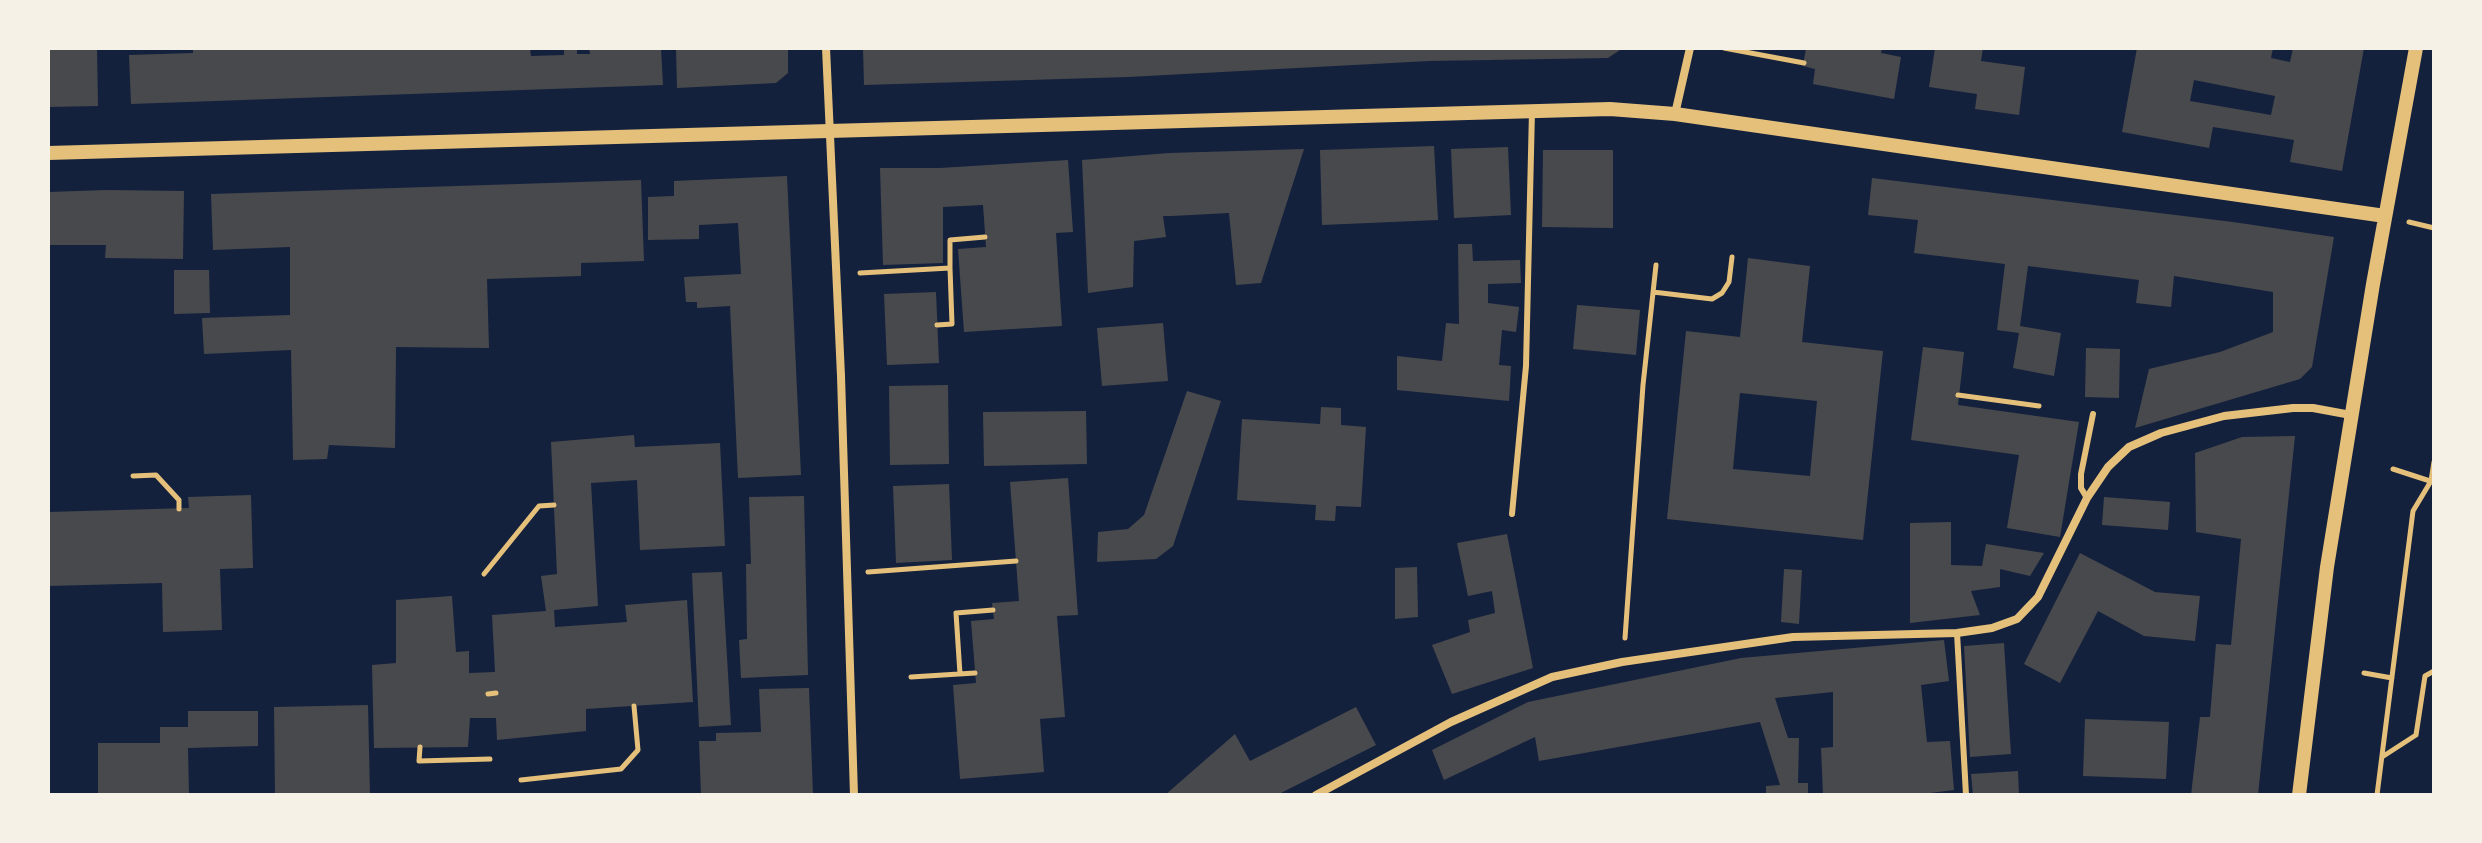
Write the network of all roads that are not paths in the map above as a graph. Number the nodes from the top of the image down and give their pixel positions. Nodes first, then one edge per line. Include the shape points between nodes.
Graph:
1 (826, 48) edge
2 (1690, 48) edge
3 (2416, 48) edge
4 (1532, 111) junction
5 (1675, 114) junction
6 (829, 129) junction
7 (48, 153) edge
8 (2385, 216) junction
9 (2093, 414) dead end
10 (2351, 415) junction
11 (2087, 498) junction
12 (1512, 514) dead end
13 (1957, 633) junction
14 (854, 795) edge
15 (1316, 795) edge
16 (1966, 795) edge
17 (2299, 795) edge

1 - 6 street
2 - 5 street
3 - 8 street
4 - 5 street
4 - 6 street
4 - 12 lane via 1526,366
5 - 8 street
6 - 7 street
6 - 14 street
8 - 10 street
9 - 11 lane via 2081,474
10 - 11 street via 2293,408 2224,416 2161,433 2129,447
10 - 17 street via 2322,595
11 - 13 street via 2029,609 1992,628
13 - 15 street via 1793,637 1552,677 1451,722
13 - 16 lane

